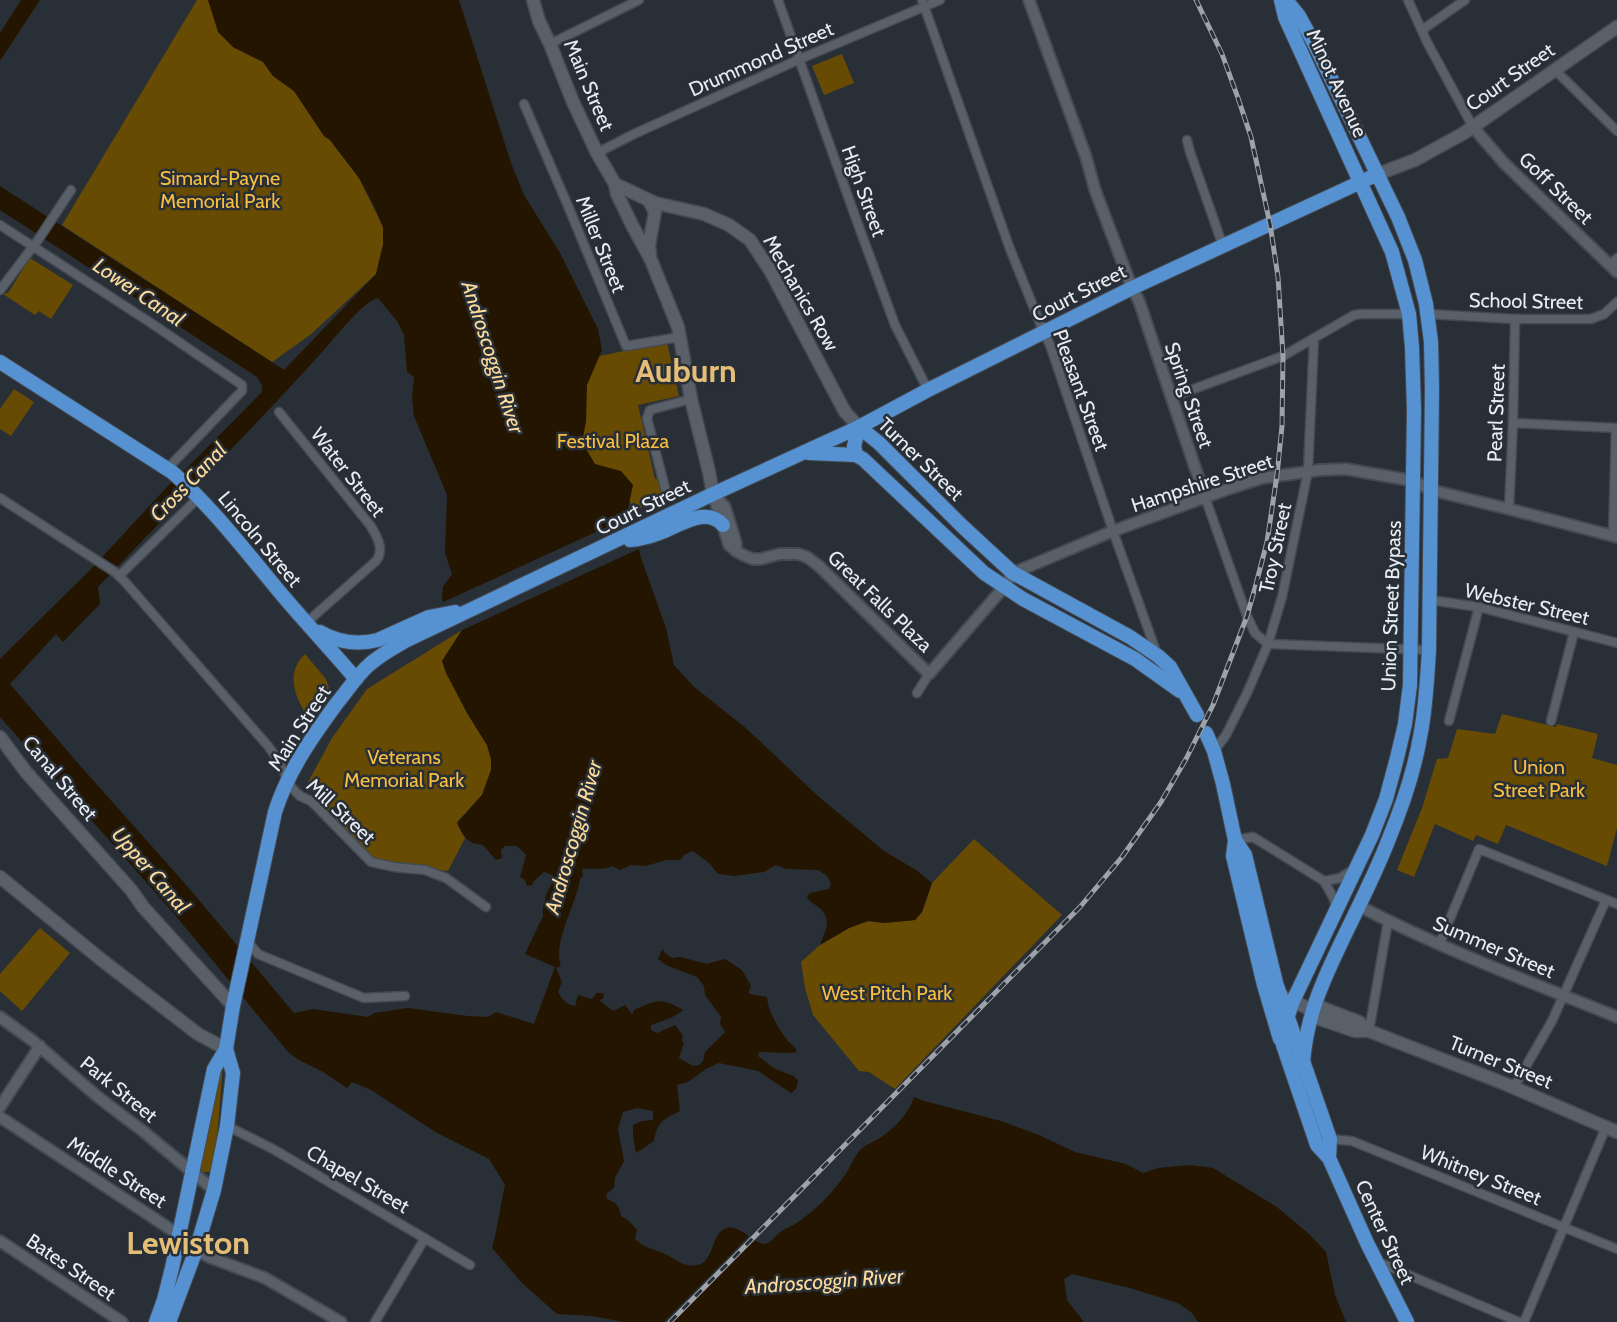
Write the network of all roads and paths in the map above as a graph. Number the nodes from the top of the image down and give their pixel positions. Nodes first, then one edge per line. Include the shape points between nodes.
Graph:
1 (533, 0) edge
2 (639, 0) edge
3 (778, 0) edge
4 (940, 0) edge
5 (1029, 0) edge
6 (1281, 0) edge
7 (1286, 0) edge
8 (1408, 0) edge
9 (1465, 0) edge
10 (922, 3) edge
11 (1617, 27) edge
12 (1422, 30) junction
13 (550, 44) junction
14 (800, 59) junction
15 (1555, 70) junction
16 (524, 104) dead end
17 (1473, 127) junction
18 (1617, 131) edge
19 (1187, 140) dead end
20 (597, 153) junction
21 (1378, 174) junction
22 (1361, 182) junction
23 (615, 184) junction
24 (71, 189) dead end
25 (649, 201) junction
26 (628, 213) junction
27 (0, 225) edge
28 (35, 244) junction
29 (1223, 246) junction
30 (651, 260) junction
31 (1615, 265) edge
32 (1132, 288) junction
33 (0, 290) edge
34 (1617, 302) edge
35 (1409, 314) junction
36 (1428, 315) junction
37 (1515, 319) junction
38 (1044, 333) junction
39 (680, 337) junction
40 (1314, 338) junction
41 (0, 362) edge
42 (928, 390) junction
43 (1172, 398) junction
44 (691, 399) junction
45 (279, 412) dead end
46 (1513, 423) junction
47 (859, 427) junction
48 (1617, 428) edge
49 (804, 453) junction
50 (856, 455) junction
51 (170, 470) junction
52 (1308, 471) junction
53 (1413, 481) junction
54 (665, 488) dead end
55 (1431, 490) junction
56 (713, 494) junction
57 (197, 495) junction
58 (1205, 497) junction
59 (0, 498) edge
60 (1509, 509) junction
61 (723, 525) junction
62 (657, 528) junction
63 (1113, 531) junction
64 (1615, 537) edge
65 (736, 551) junction
66 (1013, 573) junction
67 (117, 574) junction
68 (546, 575) joint
69 (1004, 586) junction
70 (1430, 600) junction
71 (1479, 607) junction
72 (306, 622) junction
73 (424, 626) junction
74 (1574, 632) junction
75 (1617, 643) edge
76 (1268, 644) junction
77 (1411, 650) junction
78 (1429, 651) junction
79 (1158, 656) junction
80 (929, 674) junction
81 (356, 679) junction
82 (917, 693) dead end
83 (1185, 694) junction
84 (1197, 715) dead end
85 (1449, 721) dead end
86 (1551, 721) dead end
87 (1206, 733) dead end
88 (0, 737) edge
89 (1214, 751) junction
90 (288, 777) junction
91 (1235, 840) junction
92 (1356, 868) junction
93 (0, 877) edge
94 (1324, 881) junction
95 (1606, 900) junction
96 (1617, 904) edge
97 (1359, 906) junction
98 (486, 907) dead end
99 (1336, 910) junction
100 (1388, 921) junction
101 (1439, 945) junction
102 (247, 946) junction
103 (1264, 988) junction
104 (1280, 995) junction
105 (1564, 995) junction
106 (405, 996) dead end
107 (235, 999) junction
108 (1293, 1001) junction
109 (1312, 1010) junction
110 (1287, 1016) junction
111 (0, 1017) edge
112 (1617, 1017) edge
113 (1369, 1031) junction
114 (40, 1046) junction
115 (226, 1049) junction
116 (1284, 1053) junction
117 (1303, 1062) junction
118 (1514, 1088) junction
119 (0, 1107) edge
120 (0, 1117) edge
121 (227, 1126) junction
122 (1611, 1129) edge
123 (1330, 1139) junction
124 (1329, 1158) junction
125 (193, 1172) junction
126 (214, 1190) junction
127 (1564, 1227) junction
128 (179, 1235) junction
129 (425, 1238) junction
130 (0, 1241) edge
131 (1617, 1249) edge
132 (196, 1250) junction
133 (1376, 1261) junction
134 (470, 1265) dead end
135 (122, 1322) edge
136 (156, 1322) edge
137 (169, 1322) edge
138 (341, 1322) edge
139 (375, 1322) edge
140 (1407, 1322) edge
141 (1519, 1322) edge
142 (1524, 1322) edge

1 - 13 main road, Main Street
2 - 13 street
3 - 14 street, High Street
4 - 10 street, Drummond Street
5 - 32 street, Spring Street
6 - 22 highway, Minot Avenue
7 - 21 highway, Minot Avenue via 1316,47
8 - 12 street
9 - 12 street
10 - 14 street, Drummond Street
10 - 38 street, Pleasant Street
11 - 15 main road, Court Street
12 - 17 street
13 - 20 main road, Main Street
14 - 20 street, Drummond Street
14 - 42 street, High Street via 895,325
15 - 17 main road, Court Street
15 - 18 street
16 - 39 street, Miller Street via 626,346
17 - 21 main road, Court Street via 1415,160
17 - 31 street, Goff Street via 1504,163
19 - 29 street
20 - 23 main road, Main Street
21 - 22 highway, Court Street
21 - 36 highway, Union Street Bypass via 1415,260
22 - 29 highway, Court Street
22 - 35 highway, Union Street Bypass via 1392,252
23 - 25 main road
23 - 26 main road, Main Street
24 - 28 street
25 - 26 main road
25 - 30 main road, Main Street via 655,212 649,245
25 - 47 main road, Mechanics Row via 704,214 750,240 845,412
26 - 30 main road, Main Street
27 - 28 street
28 - 33 street
28 - 51 street via 242,385 242,391
29 - 32 highway, Court Street
30 - 39 main road, Main Street
32 - 38 highway, Court Street
32 - 43 street, Spring Street
34 - 37 street, School Street via 1591,319
35 - 40 street via 1354,315
35 - 53 highway, Union Street Bypass
36 - 37 street, School Street
36 - 55 highway, Union Street Bypass
37 - 46 street, Pearl Street
38 - 42 highway, Court Street
38 - 63 street, Pleasant Street
39 - 44 main road, Main Street
40 - 43 street via 1283,356
40 - 52 street, Troy Street
41 - 51 highway, Lincoln Street
42 - 47 highway, Court Street
43 - 58 street, Spring Street
44 - 54 street via 650,410 647,418
44 - 56 main road, Main Street
45 - 72 street, Water Street via 371,527 380,549 379,557
46 - 48 street
46 - 60 street, Pearl Street
47 - 49 highway, Court Street
47 - 50 highway, Turner Street
47 - 66 highway, Turner Street
48 - 64 street
49 - 50 highway
49 - 56 highway, Court Street
50 - 69 highway, Turner Street via 984,573
51 - 57 highway, Lincoln Street
52 - 53 street, Hampshire Street via 1346,469
52 - 58 street, Hampshire Street via 1262,478
52 - 76 street, Troy Street via 1282,597
53 - 55 street, Hampshire Street
53 - 77 highway, Union Street Bypass
55 - 60 street, Hampshire Street
55 - 70 highway, Union Street Bypass
56 - 61 street
56 - 62 highway, Court Street
56 - 65 street via 725,507
57 - 67 street
57 - 72 highway, Lincoln Street
58 - 63 street, Hampshire Street
58 - 76 street, Spring Street via 1251,624
59 - 67 street, Mill Street
60 - 64 street, Hampshire Street
61 - 62 highway via 713,518 699,517
61 - 65 street via 729,545
62 - 68 highway, Court Street via 610,544
63 - 66 street, Hampshire Street
63 - 79 street, Pleasant Street
65 - 80 street, Great Falls Plaza via 753,559 807,556
66 - 69 street, Great Falls Plaza
66 - 79 highway, Turner Street
67 - 90 street, Mill Street via 268,746
68 - 73 highway, Main Street via 469,611
69 - 80 street, Great Falls Plaza
69 - 83 highway, Turner Street via 1136,659
70 - 71 street, Webster Street
70 - 78 highway, Union Street Bypass
71 - 74 street, Webster Street
71 - 85 street
72 - 73 highway via 333,638 356,644
72 - 81 highway, Lincoln Street
73 - 81 highway, Main Street via 376,659
74 - 75 street, Webster Street
74 - 86 street
76 - 77 street
76 - 89 street, Troy Street via 1234,720
77 - 78 street
77 - 92 highway, Union Street Bypass via 1410,685 1398,758 1372,835
78 - 97 highway, Union Street Bypass via 1421,735 1413,771 1388,843
79 - 83 highway, Turner Street via 1170,667
80 - 82 street, Great Falls Plaza
81 - 90 highway, Main Street
83 - 84 highway, Turner Street
87 - 89 highway
88 - 107 main road, Canal Street via 143,907
89 - 91 highway
90 - 98 street, Mill Street via 292,788 311,801 371,862 425,870 446,878
90 - 102 highway, Main Street via 275,812
91 - 94 street via 1253,837
91 - 103 highway via 1233,856
91 - 104 highway via 1245,855
92 - 94 street via 1340,878
92 - 99 highway, Union Street Bypass
93 - 115 main road via 198,1034
94 - 99 street via 1335,899
95 - 96 street
95 - 101 street via 1479,849
95 - 105 street
97 - 100 street, Summer Street
97 - 109 highway, Union Street Bypass
99 - 108 highway, Union Street Bypass
100 - 101 street, Summer Street
100 - 113 street
101 - 105 street, Summer Street
102 - 106 street via 364,998
102 - 107 highway, Main Street
103 - 104 main road, Turner Street
103 - 116 highway
104 - 108 main road, Turner Street
104 - 110 highway
105 - 112 street, Summer Street
105 - 118 street
107 - 115 highway, Main Street
108 - 109 main road, Turner Street
108 - 110 highway, Union Street Bypass
109 - 113 main road, Turner Street via 1321,1007 1359,1022
109 - 117 highway, Center Street
110 - 116 highway, Center Street
110 - 117 highway
111 - 114 street, Park Street
113 - 118 main road, Turner Street
114 - 119 street
114 - 125 street, Park Street
115 - 121 highway, Main Street via 233,1073
115 - 125 highway, Main Street via 214,1069
116 - 124 highway, Center Street via 1317,1145
117 - 123 highway, Center Street
118 - 122 main road, Turner Street
120 - 128 street, Middle Street
121 - 126 highway, Main Street
121 - 129 street, Chapel Street
122 - 127 street
123 - 124 highway, Center Street
123 - 127 street, Whitney Street via 1352,1141
124 - 133 highway, Center Street
125 - 126 street, Park Street
125 - 128 highway, Main Street
126 - 132 highway, Main Street
127 - 131 street, Whitney Street
127 - 142 street
128 - 132 street, Middle Street
128 - 136 highway, Main Street
129 - 134 street, Chapel Street
129 - 139 street
130 - 135 street, Bates Street
132 - 137 highway, Main Street
132 - 138 street, Middle Street via 265,1278
133 - 140 highway, Center Street
133 - 141 street

